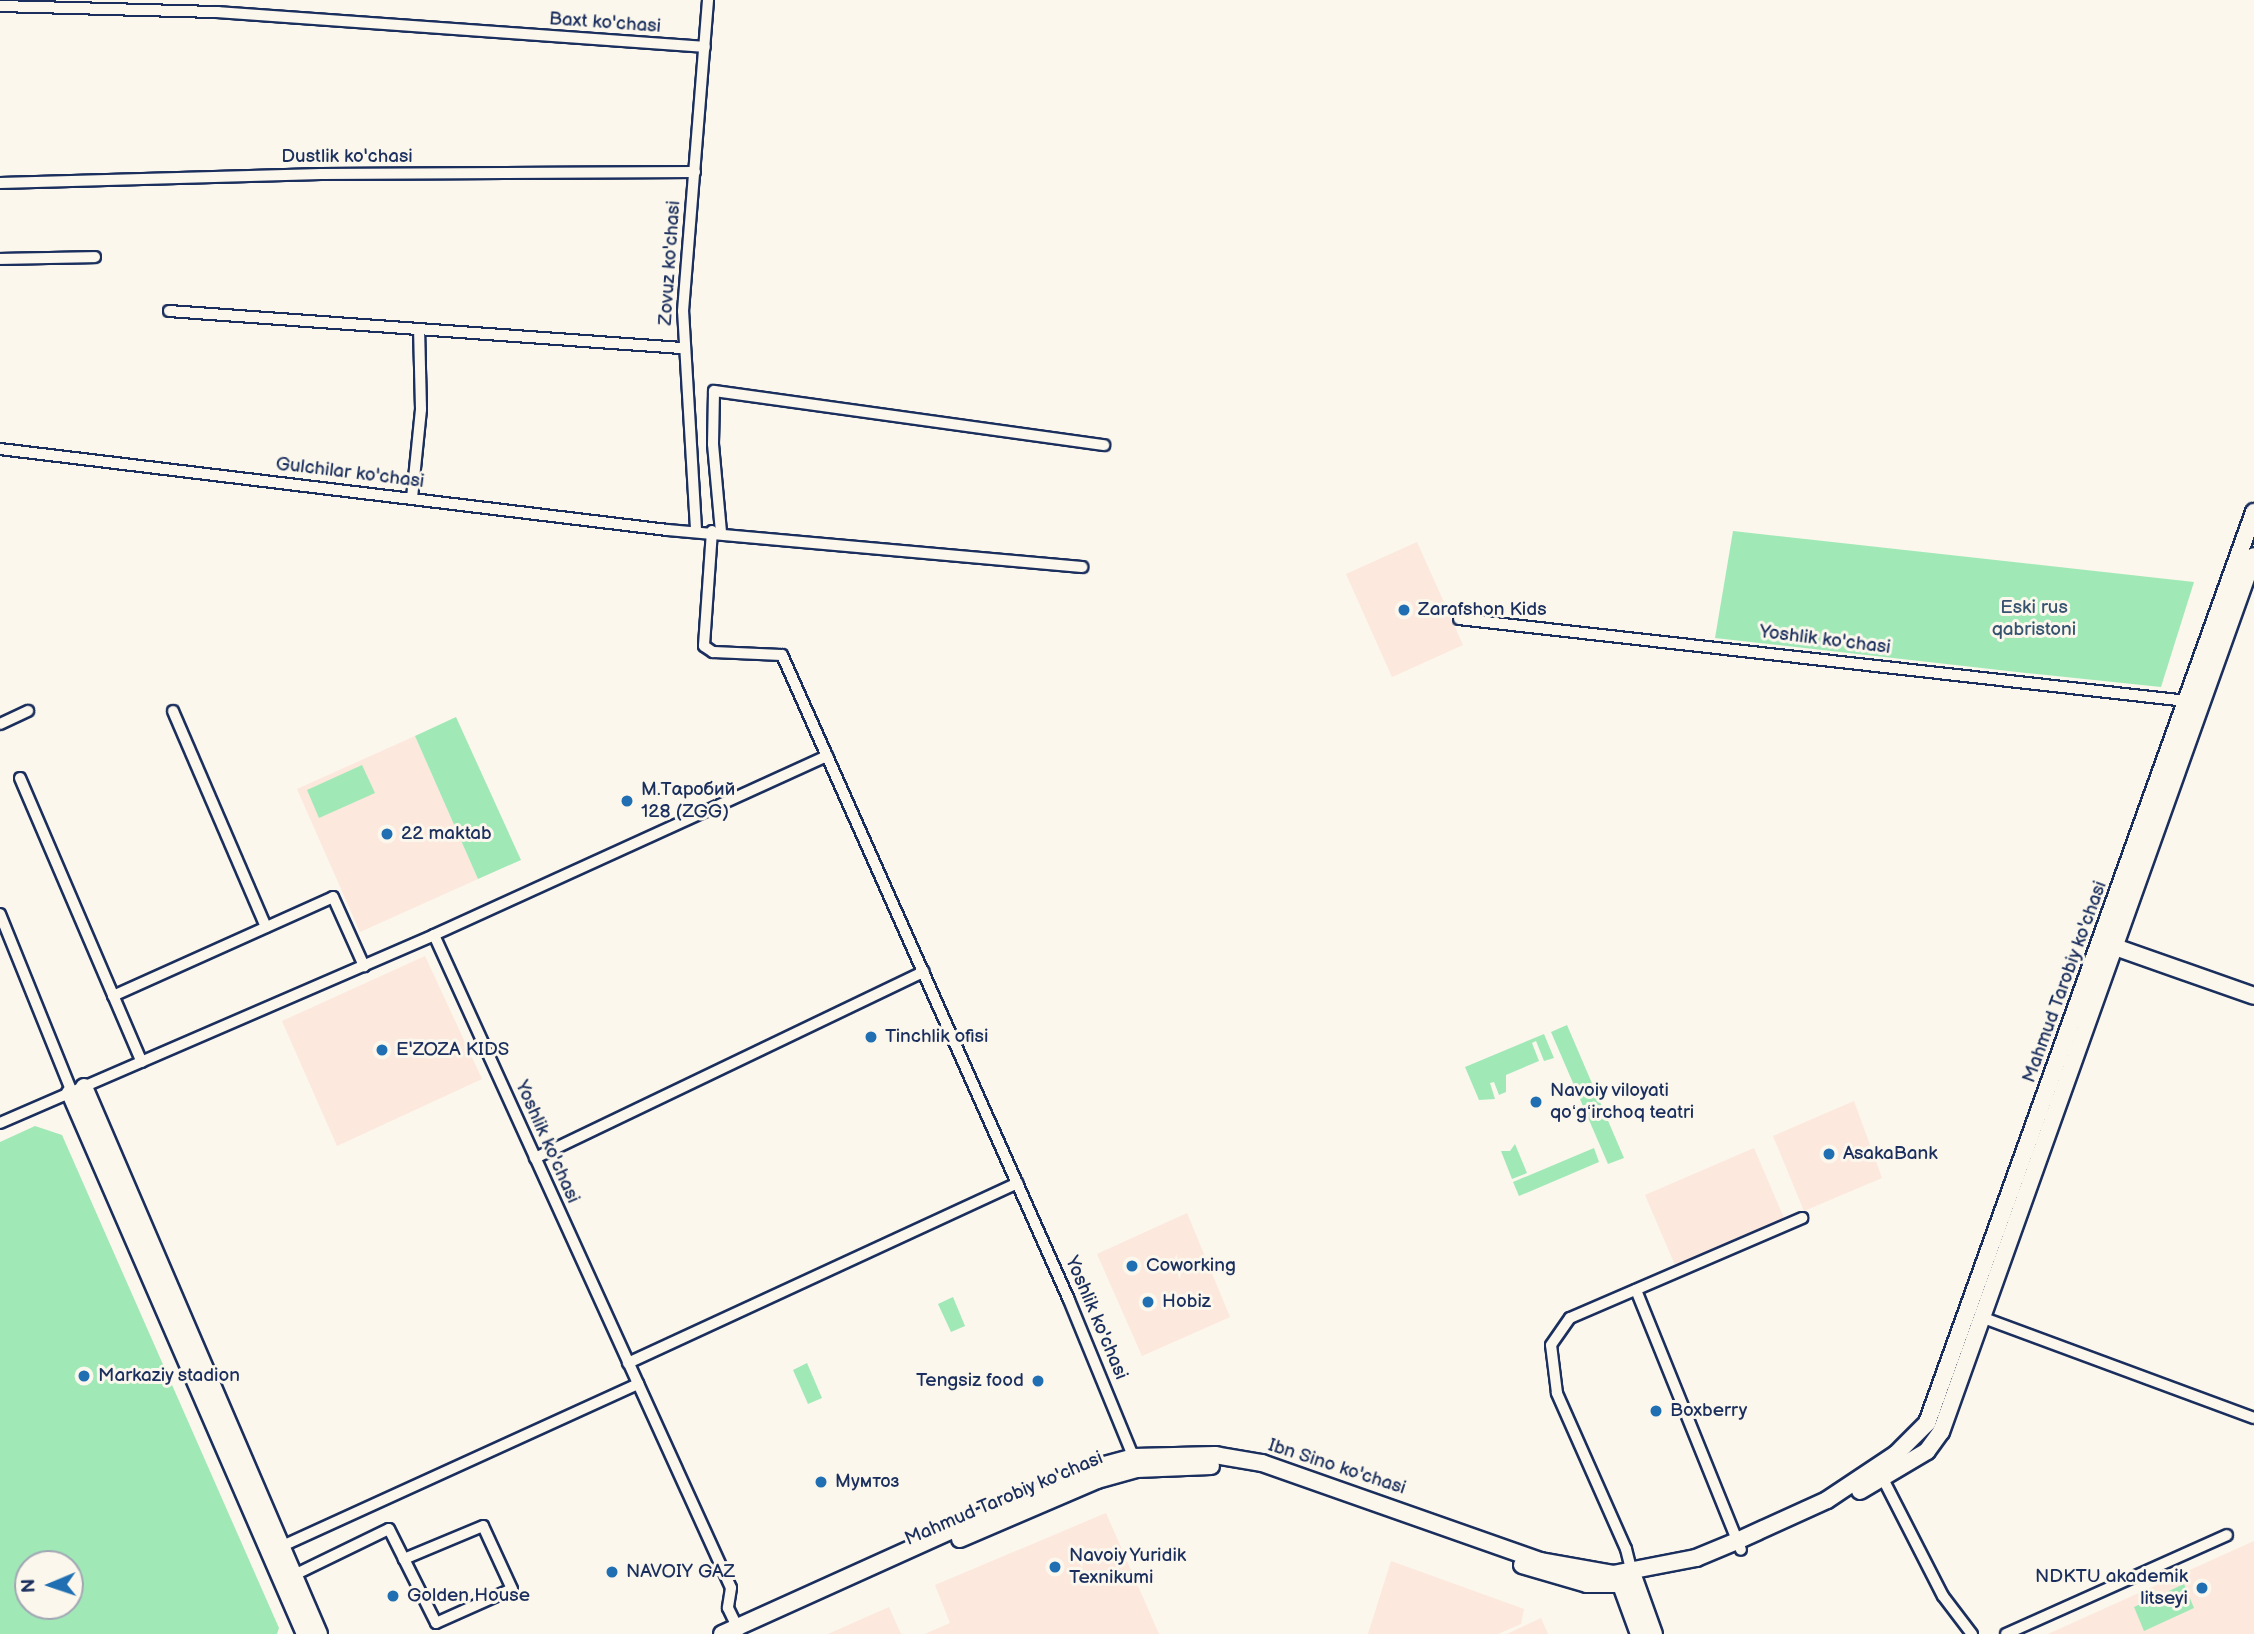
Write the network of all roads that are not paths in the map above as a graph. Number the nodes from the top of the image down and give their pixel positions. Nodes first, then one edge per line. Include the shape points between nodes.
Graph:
1 (708, 0) edge
2 (0, 6) edge
3 (705, 47) junction
4 (695, 172) junction
5 (0, 183) edge
6 (95, 257) dead end
7 (0, 259) edge
8 (169, 310) dead end
9 (419, 329) junction
10 (682, 348) junction
11 (1104, 445) dead end
12 (0, 449) edge
13 (412, 498) junction
14 (2254, 512) edge
15 (695, 529) junction
16 (716, 531) junction
17 (2254, 556) edge
18 (1082, 567) dead end
19 (1459, 619) dead end
20 (2187, 701) junction
21 (28, 711) dead end
22 (173, 711) dead end
23 (0, 724) edge
24 (827, 755) junction
25 (20, 778) dead end
26 (0, 914) edge
27 (266, 927) junction
28 (434, 935) junction
29 (2116, 947) junction
30 (364, 966) junction
31 (924, 972) junction
32 (113, 996) junction
33 (2254, 996) edge
34 (142, 1062) junction
35 (75, 1091) junction
36 (0, 1123) edge
37 (535, 1158) junction
38 (1017, 1183) junction
39 (1802, 1218) dead end
40 (1636, 1290) junction
41 (1981, 1317) junction
42 (628, 1363) junction
43 (638, 1384) junction
44 (2254, 1418) edge
45 (1136, 1463) junction
46 (1880, 1473) junction
47 (2227, 1535) dead end
48 (1739, 1546) junction
49 (275, 1549) junction
50 (404, 1559) junction
51 (288, 1578) junction
52 (1626, 1578) junction
53 (735, 1632) edge
54 (305, 1634) edge
55 (319, 1634) edge
56 (1640, 1634) edge
57 (1654, 1634) edge
58 (1972, 1634) edge
59 (2006, 1634) edge

1 - 3 street, Zovuz ko'chasi
2 - 3 street, Baxt ko'chasi via 218,12
3 - 4 street, Zovuz ko'chasi
4 - 5 street, Dustlik ko'chasi via 321,174
4 - 10 street, Zovuz ko'chasi
6 - 7 street
8 - 9 street
9 - 10 street
9 - 13 street via 421,409
10 - 15 street, Zovuz ko'chasi
11 - 16 street via 715,391
12 - 13 street, Gulchilar ko'chasi
13 - 15 street, Gulchilar ko'chasi via 667,530
14 - 20 main road, Mahmud Tarobiy ko'chasi
15 - 16 street, Gulchilar ko'chasi
16 - 18 street, Gulchilar ko'chasi
16 - 24 street, Yoshlik ko'chasi via 704,646 713,652 782,656
17 - 29 main road, Mahmud Tarobiy ko'chasi
19 - 20 street, Yoshlik ko'chasi
20 - 46 main road, Mahmud Tarobiy ko'chasi via 1927,1423
21 - 23 street
22 - 27 street
24 - 28 street
24 - 31 street, Yoshlik ko'chasi
25 - 32 street
26 - 35 street
27 - 30 street via 333,897
27 - 32 street
28 - 30 street
28 - 37 street, Yoshlik ko'chasi
29 - 33 main road
29 - 41 main road, Mahmud Tarobiy ko'chasi
30 - 34 street
31 - 37 street
31 - 38 street, Yoshlik ko'chasi
32 - 34 street
34 - 35 street
35 - 36 street
35 - 49 main road
37 - 42 street, Yoshlik ko'chasi
38 - 42 street
38 - 45 street, Yoshlik ko'chasi
39 - 40 street
40 - 48 street
40 - 52 street via 1570,1318 1552,1345 1551,1367 1561,1404 1626,1549
41 - 44 street
41 - 46 main road, Mahmud Tarobiy ko'chasi via 1941,1432 1927,1451
42 - 43 street, Yoshlik ko'chasi
43 - 49 street
43 - 53 street, Yoshlik ko'chasi via 731,1588 728,1608
45 - 52 main road, Mahmud Tarobiy ko'chasi via 1251,1471 1292,1481 1545,1574 1587,1584
45 - 53 main road, Mahmud Tarobiy ko'chasi
46 - 48 main road, Mahmud Tarobiy ko'chasi via 1822,1513
46 - 58 street via 1942,1596
47 - 59 street
48 - 52 main road, Mahmud Tarobiy ko'chasi via 1702,1566
49 - 51 main road
50 - 50 street via 436,1623 512,1589 483,1526
50 - 51 street via 389,1529
51 - 54 main road
51 - 55 main road
52 - 56 main road
52 - 57 main road

